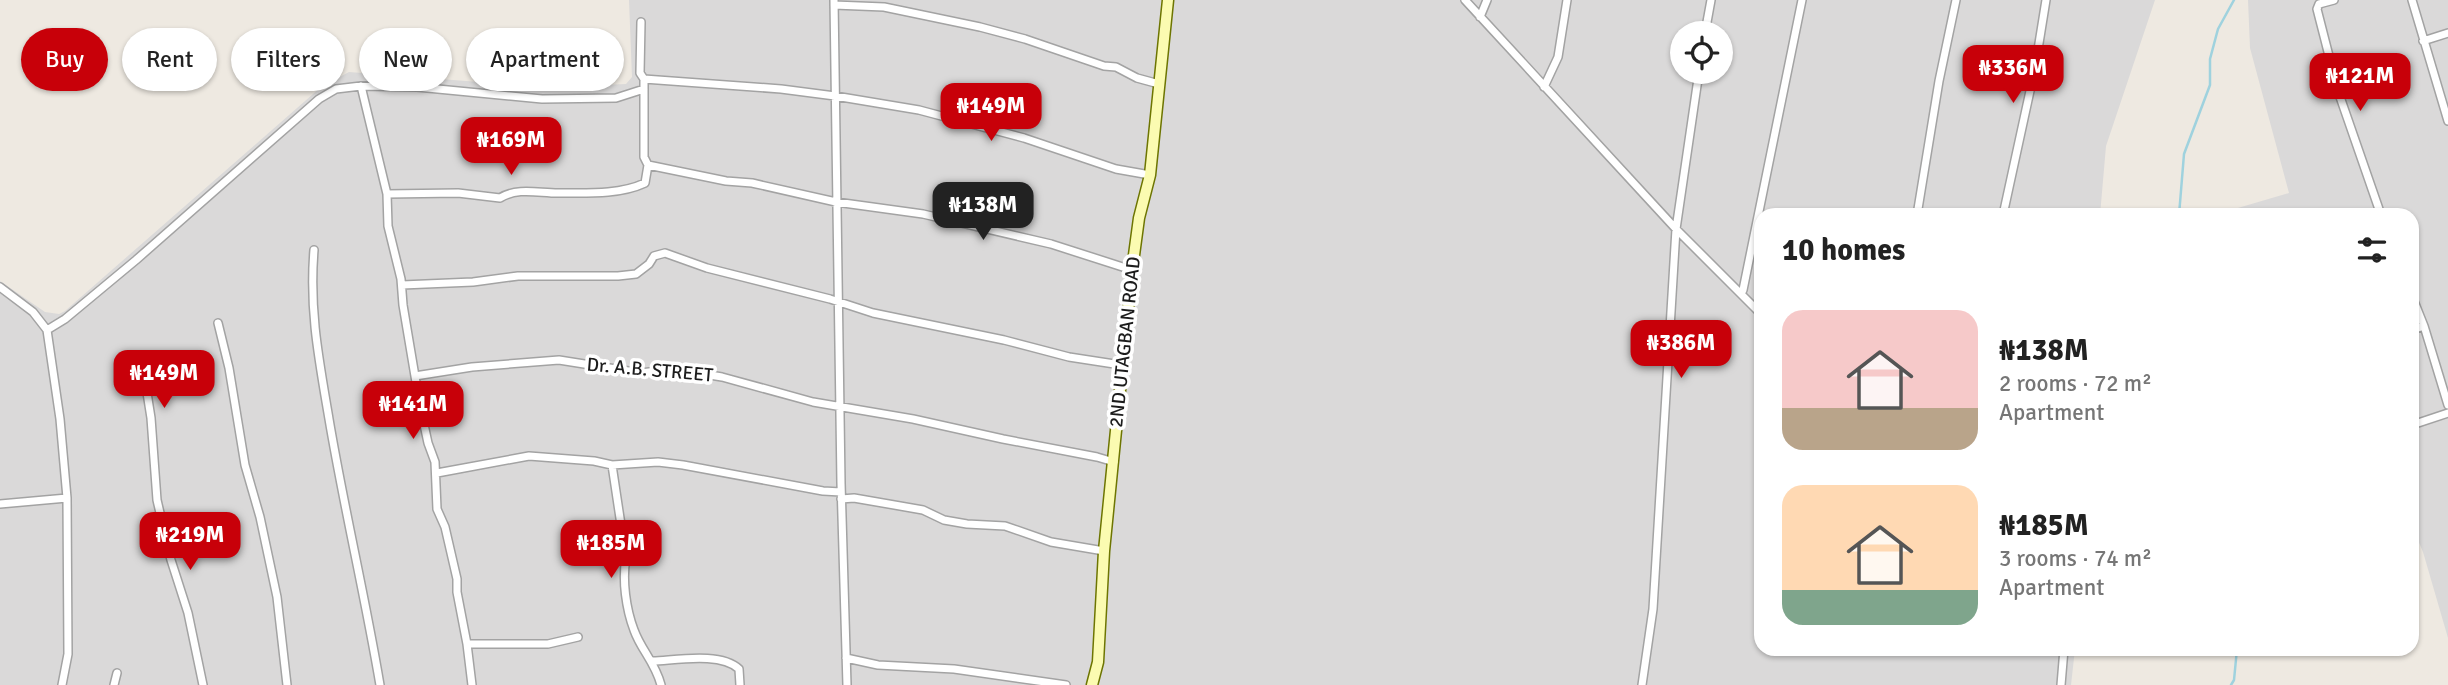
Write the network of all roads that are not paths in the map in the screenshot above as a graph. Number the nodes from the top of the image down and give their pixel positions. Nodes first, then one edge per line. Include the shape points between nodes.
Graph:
1 (1168, 0) edge
2 (1465, 0) edge
3 (1488, 0) edge
4 (1567, 0) edge
5 (1711, 0) edge
6 (1802, 0) edge
7 (1956, 0) edge
8 (2046, 0) edge
9 (2333, 0) edge
10 (2412, 0) edge
11 (834, 2) edge
12 (1480, 17) junction
13 (1707, 21) edge
14 (641, 22) dead end
15 (2448, 33) edge
16 (2423, 41) junction
17 (644, 79) junction
18 (1159, 84) junction
19 (1697, 84) edge
20 (359, 86) edge
21 (1545, 87) junction
22 (644, 89) junction
23 (452, 90) edge
24 (362, 91) edge
25 (835, 96) junction
26 (2448, 121) edge
27 (648, 165) junction
28 (1150, 175) junction
29 (387, 194) junction
30 (836, 202) junction
31 (1760, 208) edge
32 (1918, 208) edge
33 (2005, 208) edge
34 (2379, 208) edge
35 (1676, 229) junction
36 (1754, 236) edge
37 (314, 250) dead end
38 (1132, 270) junction
39 (401, 285) junction
40 (0, 287) edge
41 (1743, 290) dead end
42 (838, 303) junction
43 (1754, 307) edge
44 (2419, 314) edge
45 (218, 323) dead end
46 (2424, 326) junction
47 (2419, 328) edge
48 (47, 330) junction
49 (142, 361) dead end
50 (1121, 365) junction
51 (415, 376) junction
52 (841, 405) junction
53 (2448, 405) edge
54 (2448, 413) edge
55 (2419, 423) edge
56 (1114, 462) junction
57 (612, 465) junction
58 (437, 473) junction
59 (841, 495) junction
60 (67, 498) junction
61 (0, 504) edge
62 (1104, 551) junction
63 (578, 637) dead end
64 (467, 644) junction
65 (2063, 656) edge
66 (846, 658) junction
67 (653, 661) junction
68 (117, 673) dead end
69 (62, 685) edge
70 (114, 685) edge
71 (203, 685) edge
72 (287, 685) edge
73 (380, 685) edge
74 (472, 685) edge
75 (661, 685) edge
76 (740, 685) edge
77 (847, 685) edge
78 (1066, 685) edge
79 (1092, 685) edge
80 (1642, 685) edge
81 (2061, 685) edge

1 - 18 street, 2ND UTAGBAN ROAD
2 - 12 street
3 - 12 street
4 - 21 street via 1558,57
5 - 13 street
6 - 31 street
7 - 32 street
8 - 33 street
9 - 34 street via 2317,9 2338,91
10 - 16 street
11 - 18 street via 884,7 980,27
11 - 25 street
12 - 21 street
14 - 17 street via 639,73
15 - 16 street
16 - 26 street
17 - 22 street
17 - 25 street
18 - 28 street, 2ND UTAGBAN ROAD
19 - 35 street
20 - 48 street via 336,89 319,99 136,260
21 - 35 street
22 - 23 street via 616,98 542,99
22 - 27 street via 644,157
24 - 29 street
25 - 28 street via 975,124 1116,169
25 - 30 street
27 - 29 street via 645,183 622,191 512,191 500,198 458,193
27 - 30 street
28 - 38 street, 2ND UTAGBAN ROAD
29 - 39 street via 388,226
30 - 38 street via 923,214 1051,244
30 - 42 street
35 - 43 street
35 - 80 street via 1653,609
36 - 41 street
37 - 73 street via 312,310
38 - 50 street, 2ND UTAGBAN ROAD
39 - 42 street via 518,276 636,274 654,256 665,253
39 - 51 street
40 - 48 street via 33,312
42 - 50 street
42 - 52 street
44 - 46 street
45 - 72 street via 277,597
46 - 47 street
46 - 53 street
48 - 60 street
49 - 71 street via 157,500
50 - 56 street, 2ND UTAGBAN ROAD
51 - 52 street, Dr. A.B. STREET via 559,360 641,373 691,371
51 - 58 street
52 - 56 street, Dr. A.B. STREET
52 - 59 street
54 - 55 street
56 - 62 street, 2ND UTAGBAN ROAD
57 - 58 street via 529,456
57 - 59 street via 683,465
57 - 67 street via 626,558 627,600 634,630
58 - 64 street via 437,509 457,579
59 - 62 street via 923,510 944,520 1005,526 1051,542
59 - 66 street
60 - 61 street
60 - 69 street via 68,654
62 - 79 street, 2ND UTAGBAN ROAD via 1098,663
63 - 64 street via 548,645
64 - 74 street
65 - 81 street
66 - 77 street
66 - 78 street
67 - 75 street
67 - 76 street via 699,658 732,663 739,669
68 - 70 street

